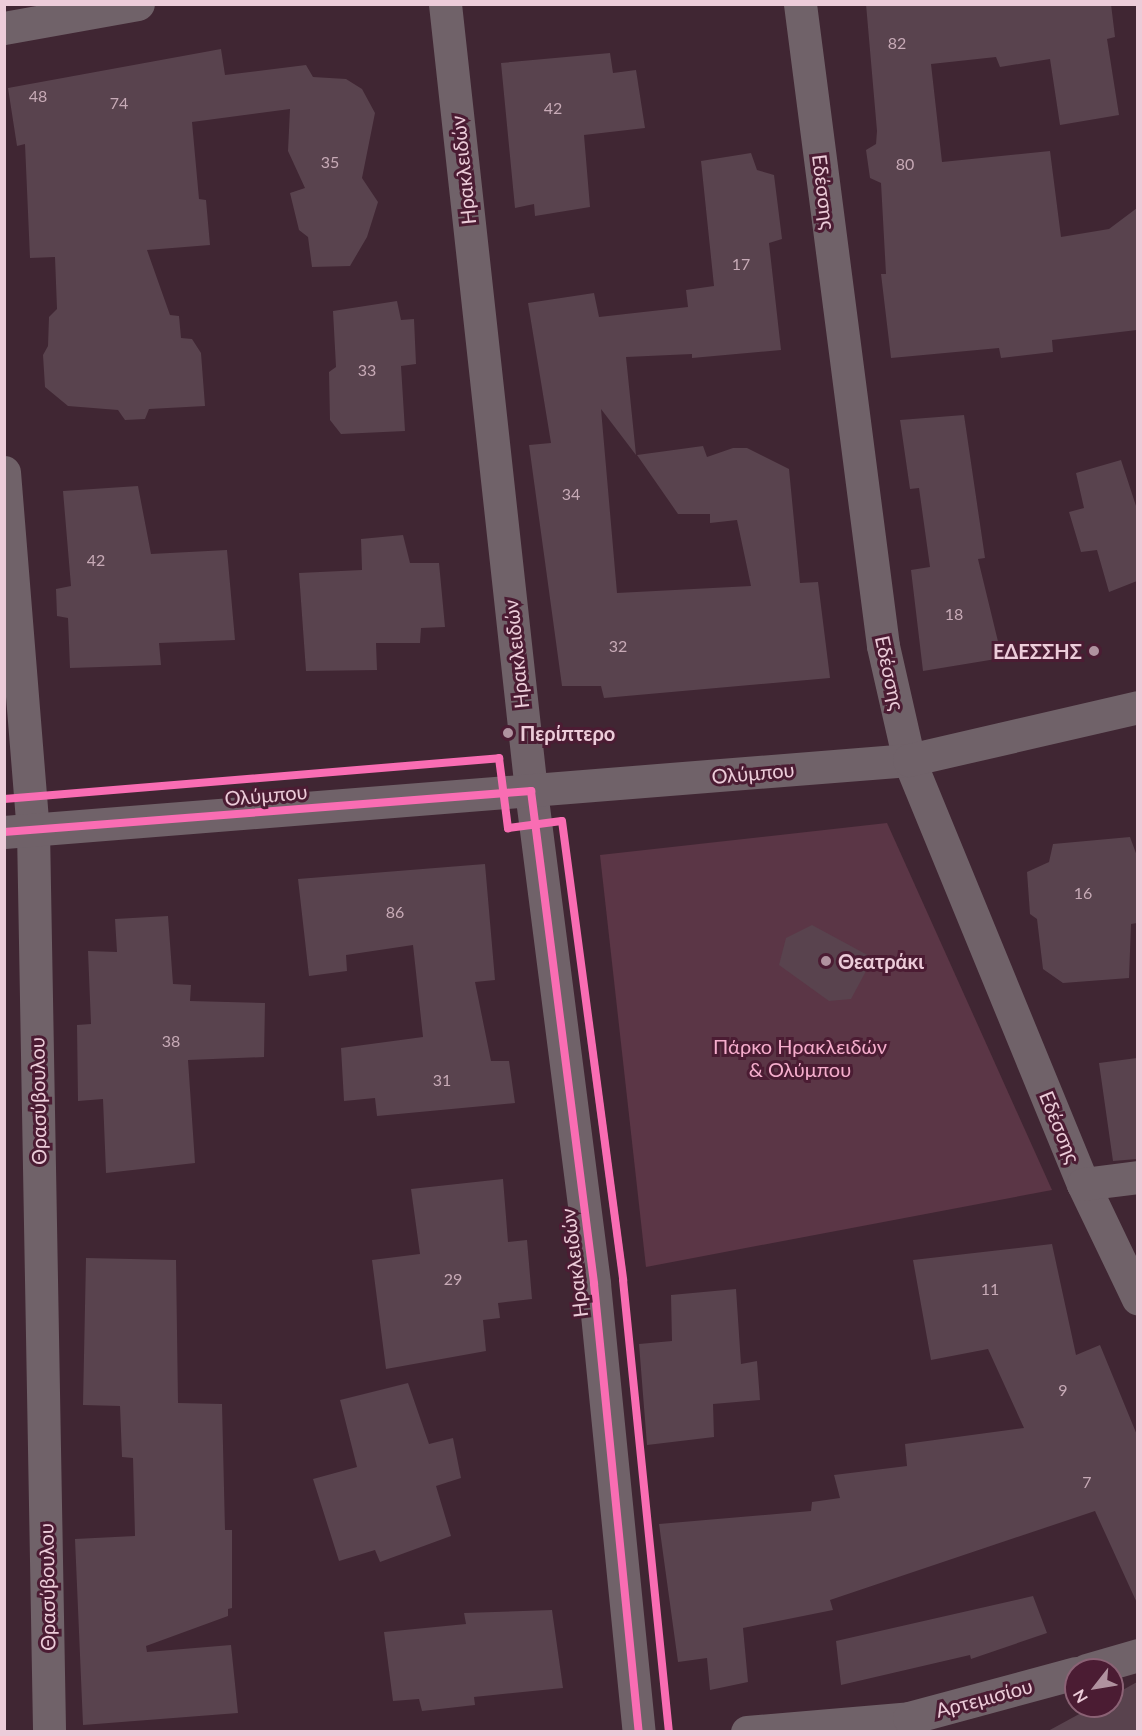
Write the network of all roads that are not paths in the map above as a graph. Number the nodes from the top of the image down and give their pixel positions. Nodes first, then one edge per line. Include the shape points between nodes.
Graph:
1 (138, 4) edge
2 (445, 4) edge
3 (800, 4) edge
4 (4, 28) edge
5 (4, 472) edge
6 (1137, 707) edge
7 (909, 760) junction
8 (531, 791) junction
9 (19, 831) edge
10 (1137, 1177) edge
11 (1083, 1184) junction
12 (1137, 1299) edge
13 (1064, 1676) edge
14 (49, 1731) edge
15 (639, 1731) edge
16 (747, 1731) edge

1 - 4 street
2 - 8 street, Ηρακλειδών
3 - 7 street, Εδέσσης via 883,646
5 - 9 street, Θρασύβουλου
6 - 7 street, Ολύμπου
7 - 8 street, Ολύμπου
7 - 11 street, Εδέσσης
8 - 9 street, Ολύμπου
8 - 15 street, Ηρακλειδών via 594,1284
9 - 14 street, Θρασύβουλου
10 - 11 street
11 - 12 street, Εδέσσης
13 - 16 street, Αρτεμισίου via 909,1718

